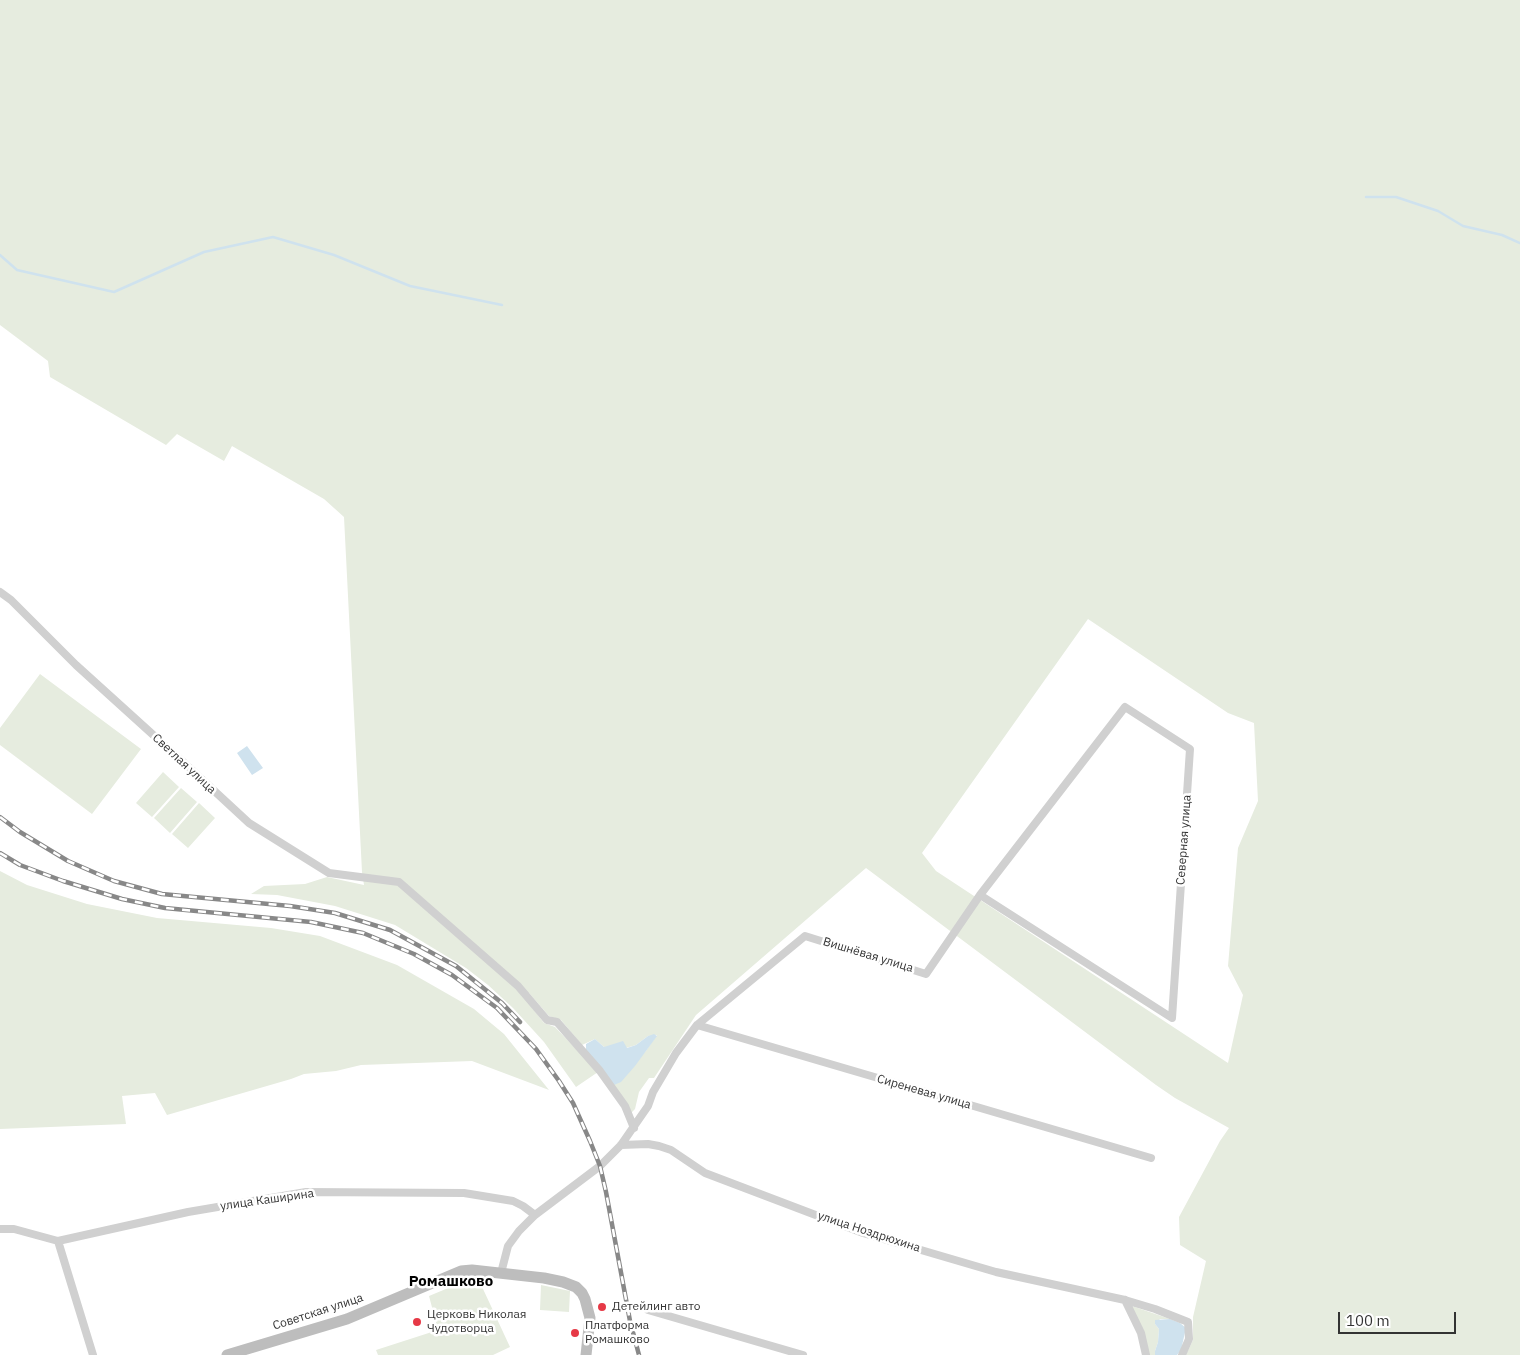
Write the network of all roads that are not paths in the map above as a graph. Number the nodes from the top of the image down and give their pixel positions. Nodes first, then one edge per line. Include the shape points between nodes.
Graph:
1 (0, 592) edge
2 (980, 896) junction
3 (697, 1026) junction
4 (634, 1128) junction
5 (621, 1145) junction
6 (1151, 1158) dead end
7 (535, 1215) junction
8 (0, 1229) edge
9 (58, 1240) junction
10 (501, 1273) junction
11 (1125, 1300) junction
12 (648, 1310) dead end
13 (93, 1355) edge
14 (227, 1355) edge
15 (586, 1355) edge
16 (803, 1355) edge
17 (1146, 1355) edge
18 (1182, 1355) edge

1 - 4 street, Светлая улица via 249,823 329,873 398,882 518,986 547,1020 557,1022 600,1071 625,1106
2 - 2 street, Северная улица via 1125,707 1190,749 1172,1018
2 - 3 street, Вишнёвая улица via 926,974 805,936
3 - 4 street via 676,1053
3 - 6 street, Сиреневая улица
4 - 5 street
5 - 7 street via 600,1166
5 - 11 street, улица Ноздрюхина via 648,1144 671,1150 704,1173 863,1233 996,1272
7 - 9 street, улица Каширина via 513,1201 464,1193 306,1192 188,1212
7 - 10 street via 508,1246
8 - 9 street via 14,1229
9 - 13 street
10 - 14 street, Советская улица via 461,1271 347,1319
10 - 15 street, Советская улица via 563,1282 576,1287 582,1293 590,1318
11 - 17 street via 1141,1333
11 - 18 street, улица Ноздрюхина via 1188,1322 1189,1339
12 - 16 street

